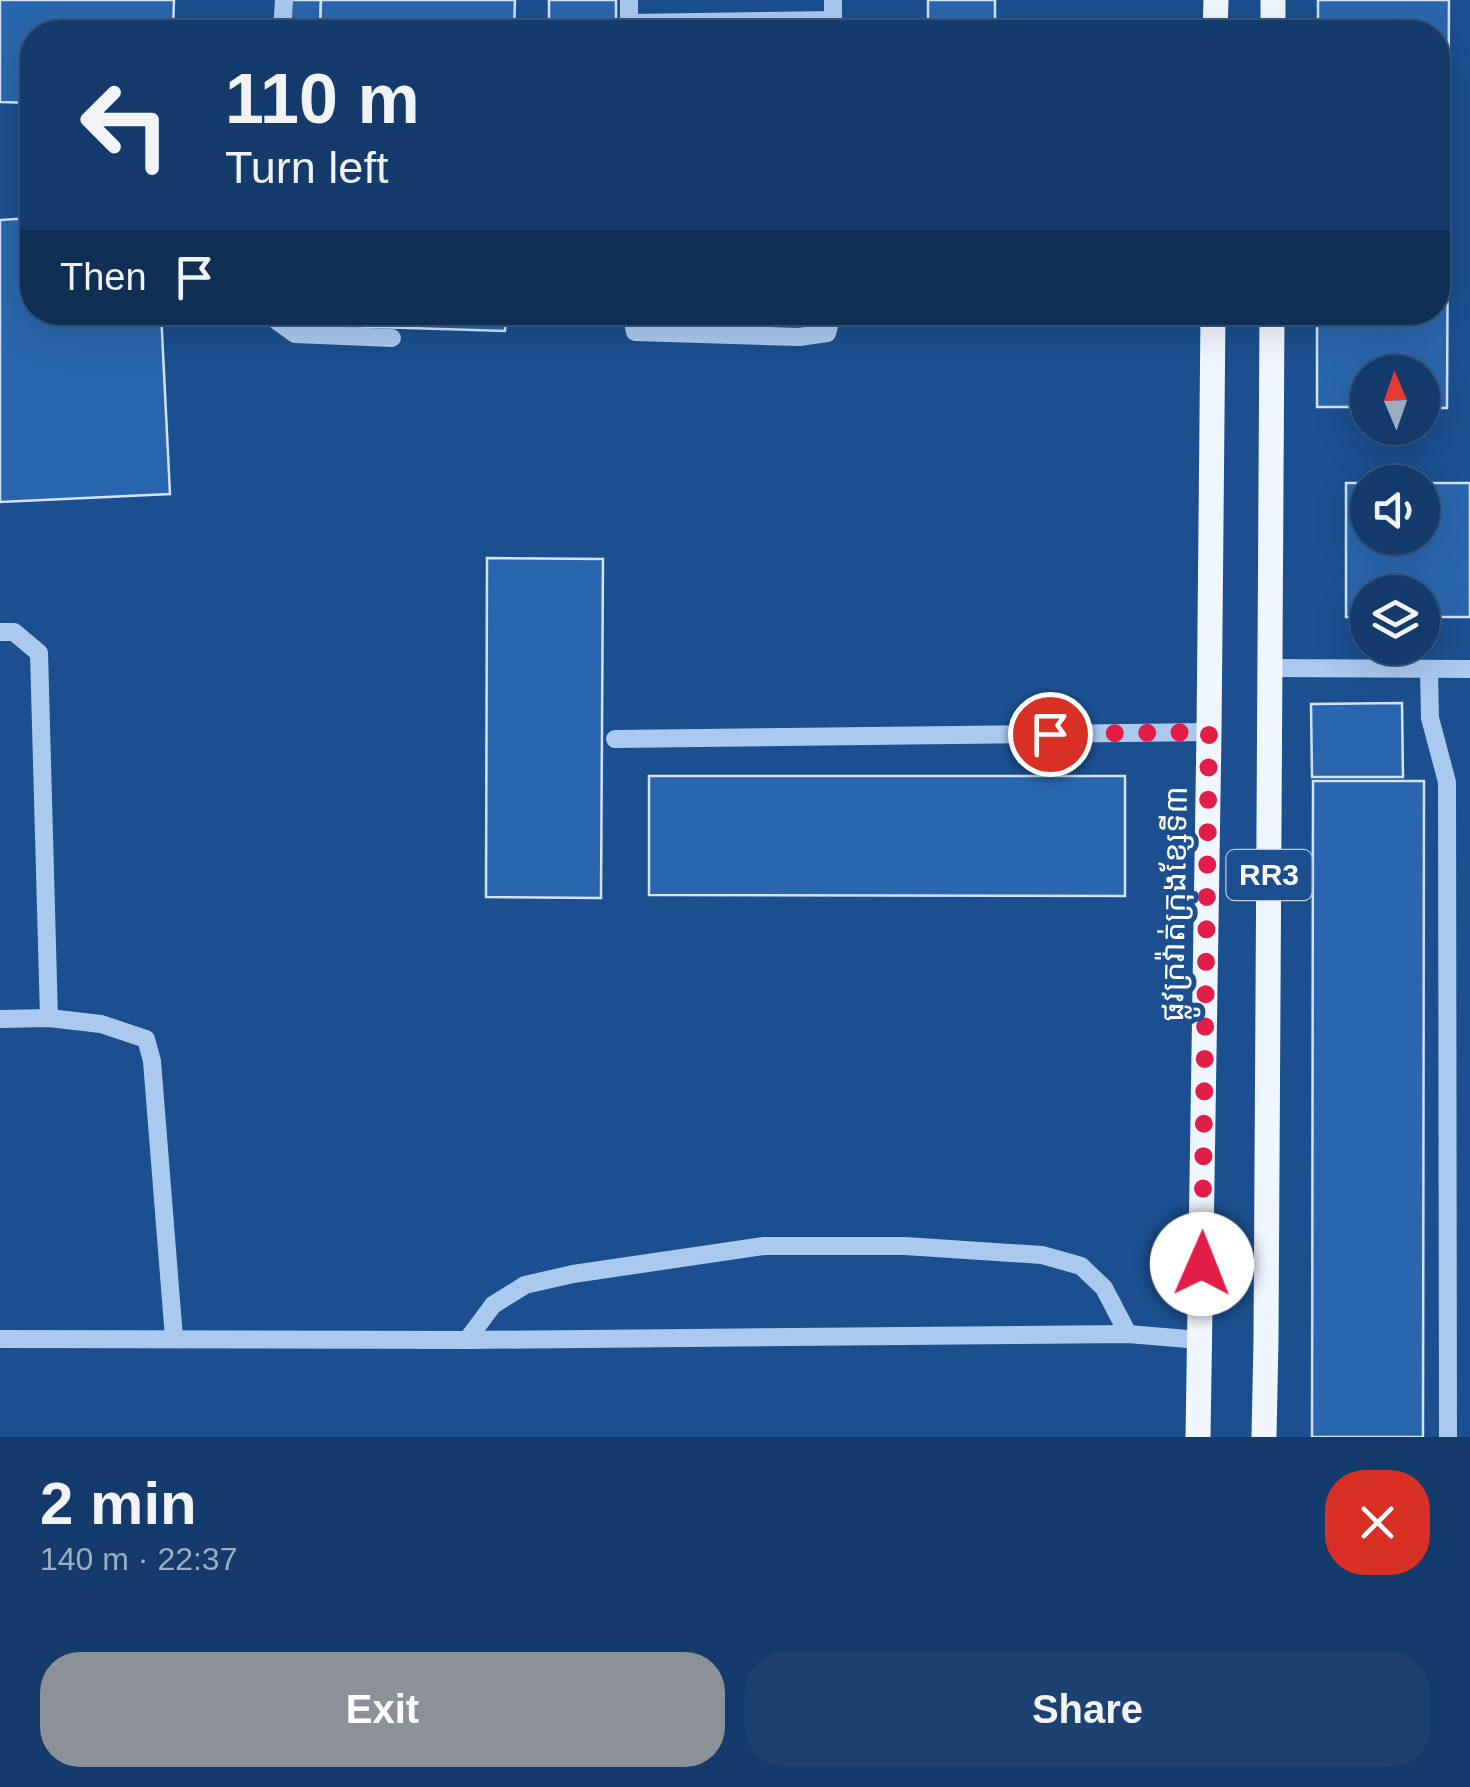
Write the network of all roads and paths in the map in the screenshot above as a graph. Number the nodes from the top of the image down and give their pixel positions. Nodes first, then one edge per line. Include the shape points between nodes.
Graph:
1 (283, 325) edge
2 (634, 325) edge
3 (829, 325) edge
4 (1213, 325) edge
5 (1272, 325) edge
6 (392, 338) dead end
7 (0, 632) edge
8 (1271, 668) junction
9 (1470, 668) edge
10 (1429, 669) junction
11 (1209, 732) junction
12 (614, 739) dead end
13 (49, 1018) junction
14 (0, 1019) edge
15 (1128, 1334) junction
16 (174, 1338) junction
17 (0, 1339) edge
18 (467, 1340) junction
19 (1200, 1340) junction
20 (1198, 1437) edge
21 (1264, 1437) edge
22 (1448, 1437) edge

1 - 6 lane via 295,334
2 - 3 lane via 635,332 799,337 826,333
4 - 11 main road, ផ្លូវក្រវ៉ាត់ក្រុងខ្សែទី៣ / RR3
5 - 8 main road, RR3
7 - 13 lane via 14,632 39,652
8 - 10 lane
8 - 21 main road, RR3
9 - 10 lane
10 - 22 lane via 1430,718 1448,782
11 - 12 lane
11 - 19 main road, ផ្លូវក្រវ៉ាត់ក្រុងខ្សែទី៣ / RR3
13 - 14 lane
13 - 16 lane via 102,1024 146,1040
15 - 18 lane
15 - 18 lane via 1093,1277 1081,1266 1042,1255 764,1246 525,1285 493,1305
15 - 19 lane
16 - 17 lane
16 - 18 lane
19 - 20 main road, ផ្លូវក្រវ៉ាត់ក្រុងខ្សែទី៣ / RR3

